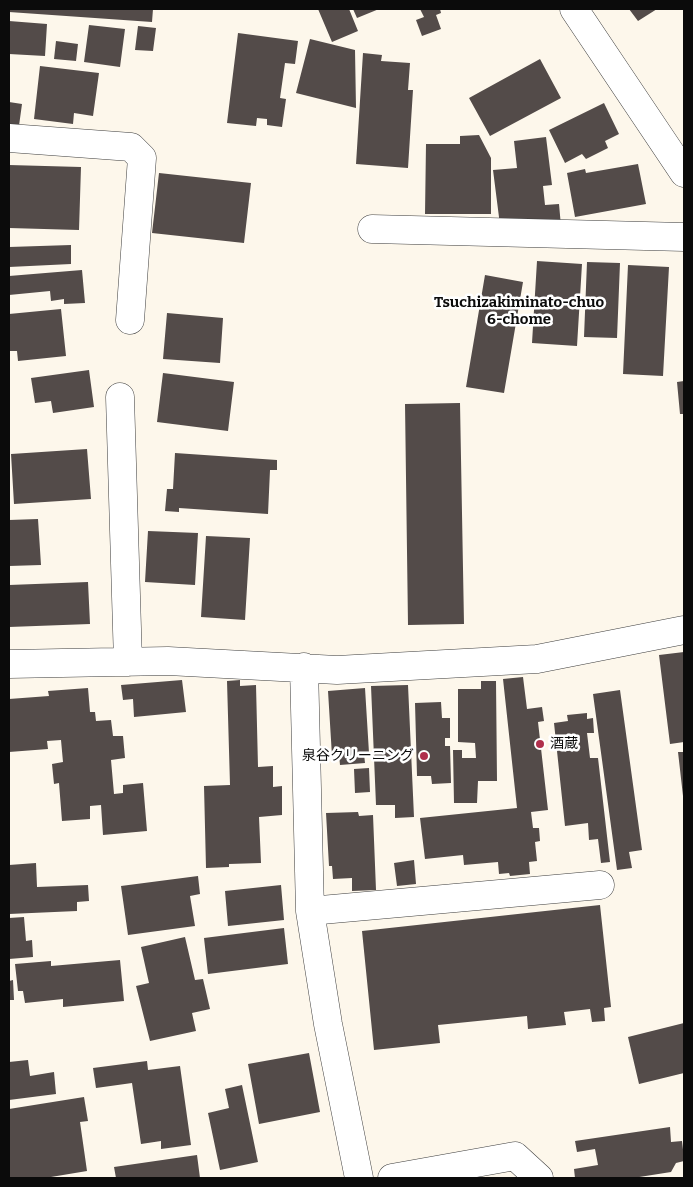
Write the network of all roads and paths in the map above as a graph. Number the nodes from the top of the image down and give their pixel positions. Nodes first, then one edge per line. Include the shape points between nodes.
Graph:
1 (582, 11) edge
2 (9, 138) edge
3 (684, 173) edge
4 (372, 229) dead end
5 (684, 237) edge
6 (130, 320) dead end
7 (120, 397) dead end
8 (684, 630) edge
9 (128, 662) junction
10 (9, 664) edge
11 (304, 668) junction
12 (600, 885) dead end
13 (310, 911) junction
14 (359, 1178) edge
15 (392, 1178) edge
16 (539, 1178) edge

1 - 3 street
2 - 6 street via 131,147 142,158
4 - 5 street
7 - 9 street
8 - 11 street via 537,659 337,670
9 - 10 street
9 - 11 street
11 - 13 street
12 - 13 street
13 - 14 street via 328,1024
15 - 16 street via 516,1156

